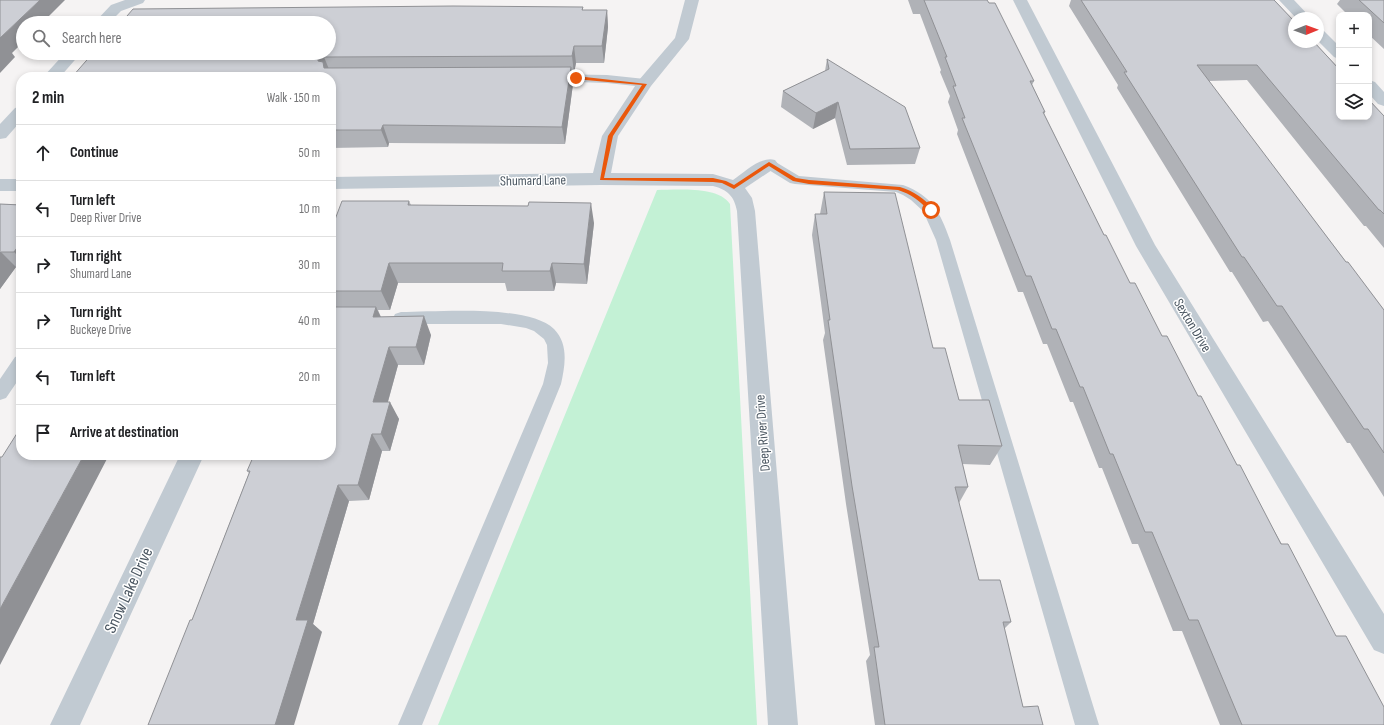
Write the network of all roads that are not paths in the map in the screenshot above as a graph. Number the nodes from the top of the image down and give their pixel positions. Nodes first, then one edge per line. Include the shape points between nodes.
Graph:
1 (138, 0) edge
2 (692, 0) edge
3 (1020, 0) edge
4 (1286, 0) edge
5 (1298, 12) edge
6 (107, 16) edge
7 (1324, 39) edge
8 (1336, 51) edge
9 (67, 60) edge
10 (56, 72) edge
11 (536, 78) edge
12 (645, 84) junction
13 (1372, 88) edge
14 (1384, 101) edge
15 (16, 116) edge
16 (0, 134) edge
17 (769, 164) joint
18 (601, 179) junction
19 (336, 183) edge
20 (0, 185) edge
21 (16, 185) edge
22 (734, 187) junction
23 (386, 318) edge
24 (16, 369) edge
25 (0, 393) edge
26 (190, 460) edge
27 (1384, 640) edge
28 (65, 725) edge
29 (410, 725) edge
30 (783, 725) edge
31 (1086, 725) edge

1 - 6 street via 123,5
2 - 12 street via 682,39
3 - 27 street, Sexton Drive via 1146,246
4 - 5 street
7 - 8 street
9 - 10 street
11 - 12 lane via 576,78
12 - 18 street via 610,136
13 - 14 street
15 - 16 street
17 - 22 street
17 - 31 lane via 802,181 898,188 915,196 931,210 943,240
18 - 19 street, Shumard Lane
18 - 22 street, Shumard Lane via 713,180
20 - 21 street
22 - 30 street, Deep River Drive via 746,201
23 - 29 lane via 511,318 534,323 545,330 554,341 557,360 552,384
24 - 25 lane
26 - 28 street, Snow Lake Drive

